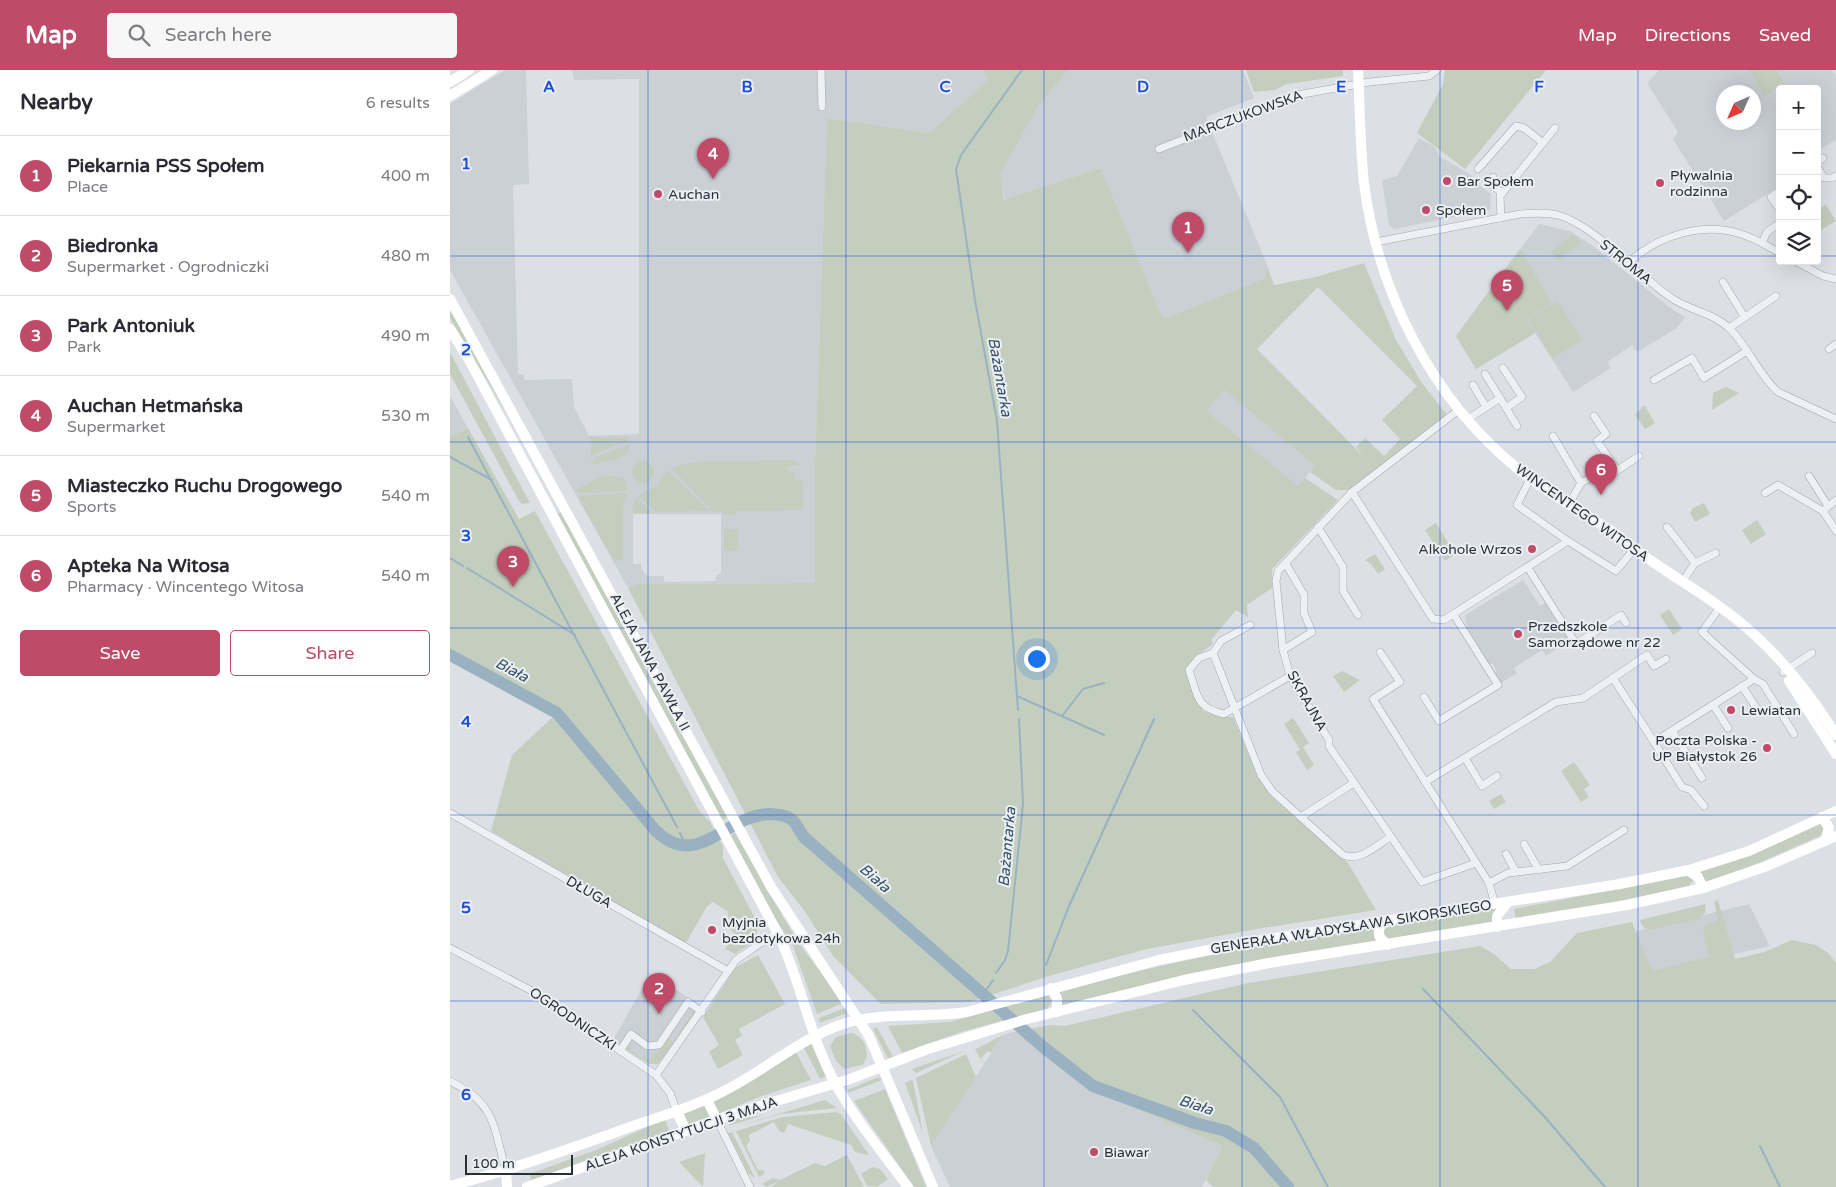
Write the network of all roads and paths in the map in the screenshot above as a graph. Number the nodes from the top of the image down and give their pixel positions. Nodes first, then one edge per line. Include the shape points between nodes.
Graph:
1 (469, 70) edge
2 (492, 70) edge
3 (821, 70) edge
4 (1358, 70) edge
5 (1437, 70) edge
6 (450, 82) edge
7 (1359, 84) junction
8 (450, 96) edge
9 (822, 107) dead end
10 (1554, 128) dead end
11 (1542, 143) junction
12 (1159, 149) dead end
13 (1478, 169) dead end
14 (1821, 173) edge
15 (1836, 176) edge
16 (1493, 177) dead end
17 (1502, 193) junction
18 (1776, 194) edge
19 (1776, 204) edge
20 (1502, 218) junction
21 (1776, 226) edge
22 (1376, 242) junction
23 (1762, 243) junction
24 (1776, 251) edge
25 (1628, 263) junction
26 (1802, 265) edge
27 (1836, 279) edge
28 (1723, 282) dead end
29 (1776, 296) dead end
30 (450, 299) edge
31 (1744, 316) junction
32 (1729, 328) junction
33 (450, 329) edge
34 (1836, 344) edge
35 (1829, 349) dead end
36 (1747, 351) junction
37 (1503, 368) dead end
38 (1485, 374) dead end
39 (1654, 380) dead end
40 (1473, 385) dead end
41 (1500, 398) junction
42 (1486, 406) junction
43 (1506, 408) junction
44 (1460, 410) junction
45 (1594, 416) dead end
46 (1468, 419) junction
47 (1836, 419) edge
48 (1517, 426) dead end
49 (525, 433) junction
50 (1553, 436) dead end
51 (512, 440) junction
52 (1639, 456) dead end
53 (1589, 465) dead end
54 (1617, 470) junction
55 (1595, 475) junction
56 (1809, 476) dead end
57 (1530, 479) junction
58 (1581, 483) junction
59 (1352, 492) junction
60 (1765, 493) dead end
61 (1836, 500) edge
62 (1569, 504) junction
63 (1826, 509) junction
64 (1318, 527) junction
65 (1667, 527) dead end
66 (1836, 531) edge
67 (1568, 541) junction
68 (1634, 548) junction
69 (1716, 553) dead end
70 (1695, 563) junction
71 (1286, 564) junction
72 (1528, 568) junction
73 (1683, 581) junction
74 (1720, 607) junction
75 (1358, 615) dead end
76 (1454, 615) junction
77 (1626, 622) dead end
78 (1250, 625) dead end
79 (1283, 650) junction
80 (1380, 652) dead end
81 (1812, 653) dead end
82 (1213, 654) junction
83 (1666, 658) dead end
84 (1785, 670) junction
85 (1290, 676) junction
86 (1613, 678) junction
87 (1754, 678) junction
88 (1742, 686) junction
89 (1424, 697) dead end
90 (1713, 705) junction
91 (1757, 709) dead end
92 (1235, 710) junction
93 (1728, 728) dead end
94 (1672, 731) junction
95 (1794, 734) dead end
96 (1836, 735) edge
97 (1654, 742) junction
98 (1836, 754) edge
99 (1465, 758) junction
100 (1497, 776) dead end
101 (1702, 778) dead end
102 (1425, 782) junction
103 (1352, 784) junction
104 (1704, 806) dead end
105 (1836, 811) edge
106 (450, 813) edge
107 (1301, 817) junction
108 (1822, 817) junction
109 (1624, 830) dead end
110 (1836, 836) edge
111 (1390, 837) junction
112 (1825, 841) junction
113 (1524, 844) dead end
114 (1506, 854) dead end
115 (1476, 863) junction
116 (1539, 870) junction
117 (1689, 870) junction
118 (1516, 872) junction
119 (1489, 883) junction
120 (1703, 888) junction
121 (1508, 902) junction
122 (1495, 904) junction
123 (1383, 921) junction
124 (1497, 927) junction
125 (777, 932) junction
126 (1387, 944) junction
127 (450, 948) edge
128 (728, 971) junction
129 (1051, 988) junction
130 (702, 1012) junction
131 (1057, 1012) junction
132 (860, 1020) junction
133 (815, 1035) junction
134 (620, 1050) junction
135 (884, 1066) junction
136 (656, 1075) junction
137 (450, 1082) edge
138 (835, 1082) junction
139 (707, 1100) junction
140 (676, 1110) junction
141 (717, 1120) junction
142 (686, 1131) junction
143 (506, 1171) junction
144 (450, 1186) edge
145 (507, 1187) edge
146 (527, 1187) edge
147 (750, 1187) edge
148 (908, 1187) edge
149 (933, 1187) edge

1 - 6 main road
2 - 8 main road
3 - 9 street
4 - 7 main road
5 - 7 street, MARCZUKOWSKA via 1429,76
7 - 12 street, MARCZUKOWSKA via 1292,96
7 - 22 main road via 1364,181
10 - 11 street
11 - 13 street via 1524,128 1516,126
11 - 17 street
14 - 15 street via 1824,178
16 - 17 street via 1491,184
17 - 20 street via 1498,198
18 - 19 street via 1771,197
20 - 22 street, STROMA
20 - 25 street, STROMA via 1542,212 1565,217 1582,226
21 - 23 street via 1767,232
22 - 44 main road, WINCENTEGO WITOSA via 1391,292 1410,334
23 - 24 street
23 - 25 street via 1733,232 1700,230 1660,242
25 - 32 street, STROMA via 1671,298 1716,318
26 - 27 street via 1822,276
28 - 31 street
29 - 31 street
30 - 49 main road, ALEJA JANA PAWŁA II
31 - 32 street
32 - 36 street, STROMA
33 - 51 main road, ALEJA JANA PAWŁA II
34 - 35 street
36 - 39 street via 1704,378 1692,358
36 - 47 street, STROMA via 1778,392
37 - 43 street via 1522,398
38 - 41 street
40 - 42 street
41 - 42 street
41 - 43 street
42 - 46 street
43 - 48 street
44 - 46 main road, WINCENTEGO WITOSA
44 - 59 street, SKRAJNA
45 - 54 street via 1606,434 1597,440
46 - 57 main road, WINCENTEGO WITOSA via 1500,454
49 - 51 main road via 522,440
49 - 132 main road, ALEJA JANA PAWŁA II via 740,830 797,928
50 - 58 street
51 - 125 main road, ALEJA JANA PAWŁA II
52 - 54 street
53 - 55 street
54 - 55 street via 1604,470
55 - 58 street
56 - 63 street
57 - 62 main road, WINCENTEGO WITOSA
57 - 67 street via 1517,505
58 - 62 street
59 - 64 street, SKRAJNA
59 - 76 street via 1433,619 1444,620
60 - 63 street via 1778,485
61 - 63 street
62 - 68 main road, WINCENTEGO WITOSA
63 - 66 street
64 - 71 street, SKRAJNA
64 - 75 street via 1343,567 1343,591
65 - 70 street
67 - 68 street via 1616,571
67 - 72 street
68 - 73 main road, WINCENTEGO WITOSA
69 - 70 street
70 - 73 street
71 - 79 street, SKRAJNA via 1278,572 1276,581
71 - 79 street via 1304,595 1304,613 1312,632
72 - 76 street
72 - 77 street via 1576,644 1622,616
73 - 74 main road, WINCENTEGO WITOSA
74 - 84 main road, WINCENTEGO WITOSA via 1767,649
74 - 87 street via 1702,632
76 - 89 street via 1498,685 1439,721
78 - 82 street via 1221,641
79 - 85 street, SKRAJNA
80 - 102 street via 1400,682 1373,699
81 - 84 street
82 - 92 street
82 - 92 street via 1198,658 1189,670 1201,704 1207,710 1224,714
83 - 86 street via 1654,666 1647,655
84 - 96 main road, WINCENTEGO WITOSA
84 - 98 main road, WINCENTEGO WITOSA
85 - 92 street
85 - 103 street, SKRAJNA
86 - 97 street
86 - 99 street via 1583,698 1556,702
87 - 88 street
87 - 95 street via 1763,684
88 - 90 street
88 - 91 street
90 - 93 street
90 - 94 street
92 - 107 street via 1261,775 1272,791
94 - 97 street
94 - 101 street
97 - 104 street via 1682,788 1691,790
99 - 100 street via 1482,786
99 - 102 street
102 - 115 street
103 - 107 street
103 - 111 street, SKRAJNA
105 - 108 main road, GENERAŁA WŁADYSŁAWA SIKORSKIEGO
106 - 128 street, DŁUGA
107 - 111 street via 1343,855 1352,858 1362,856
108 - 112 main road via 1830,828
108 - 117 main road, GENERAŁA WŁADYSŁAWA SIKORSKIEGO via 1749,851
109 - 116 street via 1576,862
110 - 112 main road, GENERAŁA WŁADYSŁAWA SIKORSKIEGO
111 - 115 street, SKRAJNA via 1422,882
112 - 120 main road, GENERAŁA WŁADYSŁAWA SIKORSKIEGO
113 - 116 street
114 - 118 street
115 - 119 street
116 - 118 street
117 - 120 main road via 1698,877
117 - 121 main road, GENERAŁA WŁADYSŁAWA SIKORSKIEGO
118 - 119 street
119 - 122 street
120 - 124 main road, GENERAŁA WŁADYSŁAWA SIKORSKIEGO via 1627,905
121 - 122 main road, GENERAŁA WŁADYSŁAWA SIKORSKIEGO
121 - 124 main road via 1497,916
122 - 123 main road, GENERAŁA WŁADYSŁAWA SIKORSKIEGO
123 - 126 main road via 1379,936
123 - 129 main road, GENERAŁA WŁADYSŁAWA SIKORSKIEGO via 1178,956
124 - 126 main road, GENERAŁA WŁADYSŁAWA SIKORSKIEGO
125 - 128 street via 736,960
125 - 133 main road, ALEJA JANA PAWŁA II via 792,962
126 - 131 main road, GENERAŁA WŁADYSŁAWA SIKORSKIEGO via 1184,980
127 - 134 street, OGRODNICZKI via 534,992
128 - 130 street
129 - 131 main road via 1057,998
129 - 132 main road, GENERAŁA WŁADYSŁAWA SIKORSKIEGO via 941,1016
130 - 134 street via 688,1002 658,1045 648,1046 631,1034
130 - 136 street
131 - 135 main road, GENERAŁA WŁADYSŁAWA SIKORSKIEGO via 964,1037
132 - 133 main road, ALEJA KONSTYTUCJI 3 MAJA
132 - 135 main road, ALEJA JANA PAWŁA II
133 - 138 main road, ALEJA JANA PAWŁA II
133 - 139 main road, ALEJA KONSTYTUCJI 3 MAJA
134 - 136 street, OGRODNICZKI
135 - 138 main road, ALEJA KONSTYTUCJI 3 MAJA
135 - 149 main road
136 - 140 street, OGRODNICZKI via 670,1093
137 - 143 street via 474,1095 491,1115
138 - 141 main road, ALEJA KONSTYTUCJI 3 MAJA
138 - 148 main road
139 - 140 main road, ALEJA KONSTYTUCJI 3 MAJA
139 - 141 main road
140 - 142 main road
140 - 143 main road, ALEJA KONSTYTUCJI 3 MAJA
141 - 142 main road, ALEJA KONSTYTUCJI 3 MAJA
141 - 147 street
142 - 146 main road, ALEJA KONSTYTUCJI 3 MAJA
143 - 144 main road, ALEJA KONSTYTUCJI 3 MAJA
143 - 145 main road

